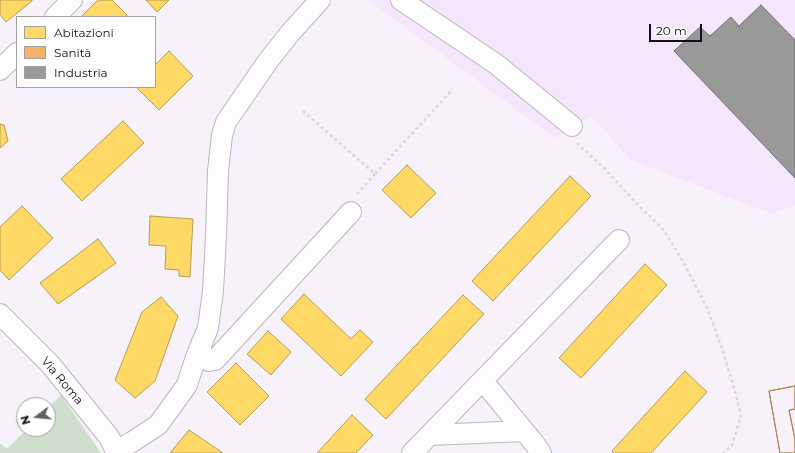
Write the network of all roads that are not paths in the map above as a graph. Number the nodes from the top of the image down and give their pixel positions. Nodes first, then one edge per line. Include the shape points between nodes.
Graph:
1 (72, 0) edge
2 (320, 0) edge
3 (401, 0) edge
4 (55, 16) edge
5 (16, 54) edge
6 (0, 70) edge
7 (574, 135) road end
8 (351, 212) road end
9 (619, 240) dead end
10 (0, 314) edge
11 (201, 344) junction
12 (483, 381) junction
13 (524, 431) junction
14 (430, 435) junction
15 (117, 452) edge
16 (412, 453) edge
17 (541, 453) edge

1 - 4 street
2 - 11 street via 282,43 226,122 218,171 213,291 208,328
3 - 7 street via 496,64
5 - 6 street
8 - 11 street via 215,360 209,361 204,358
9 - 12 street
10 - 15 street, Via Roma via 50,364 109,437
11 - 15 street via 187,385 158,425
12 - 13 street
12 - 14 street
13 - 14 street
13 - 17 street
14 - 16 street

